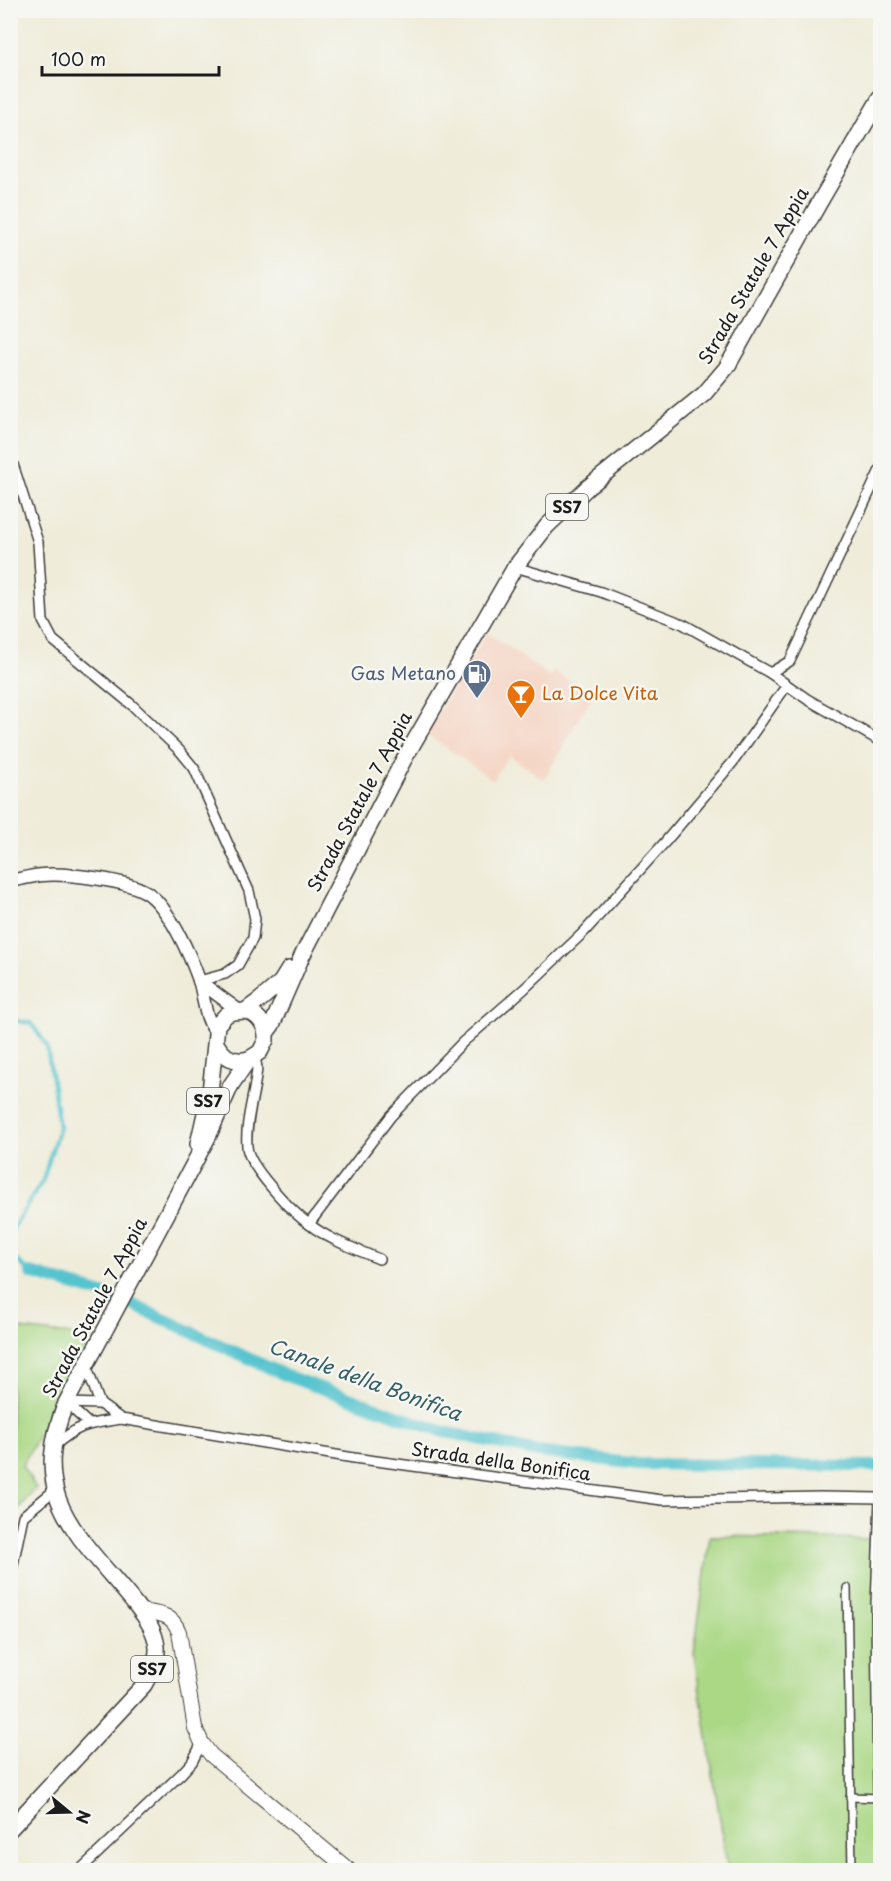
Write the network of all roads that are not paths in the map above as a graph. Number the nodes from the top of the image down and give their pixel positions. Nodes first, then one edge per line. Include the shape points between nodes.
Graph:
1 (880, 98) edge
2 (10, 455) edge
3 (880, 470) edge
4 (515, 567) junction
5 (770, 673) junction
6 (787, 685) junction
7 (880, 741) edge
8 (10, 881) edge
9 (302, 956) junction
10 (199, 981) junction
11 (241, 1010) junction
12 (266, 1033) junction
13 (216, 1038) junction
14 (252, 1058) junction
15 (196, 1156) junction
16 (309, 1224) junction
17 (379, 1259) dead end
18 (86, 1365) junction
19 (66, 1403) junction
20 (100, 1404) junction
21 (121, 1419) junction
22 (89, 1424) junction
23 (52, 1448) junction
24 (56, 1489) junction
25 (880, 1498) edge
26 (10, 1579) edge
27 (847, 1588) dead end
28 (878, 1605) edge
29 (141, 1611) junction
30 (202, 1743) junction
31 (850, 1797) junction
32 (879, 1798) edge
33 (10, 1829) edge
34 (81, 1870) edge
35 (349, 1870) edge
36 (852, 1870) edge

1 - 4 main road, Strada Statale 7 Appia / SS7 via 728,367 704,394 547,526
2 - 10 street via 38,542 43,621 52,640 180,750 194,768 249,891 255,919 247,952 225,974
3 - 5 street via 790,661
4 - 5 street via 601,592 683,624
4 - 9 main road, Strada Statale 7 Appia / SS7 via 403,761
5 - 6 street
6 - 7 street
6 - 16 street via 733,762 666,841 584,933 463,1042 391,1116
8 - 10 street via 61,875 138,887 158,902 168,917
9 - 11 main road, Strada Statale 7 Appia / SS7 via 280,982
9 - 12 main road, Strada Statale 7 Appia / SS7
10 - 11 street
10 - 13 street
11 - 12 main road via 257,1016
11 - 13 main road, Strada Statale 7 Appia / SS7 via 221,1020
12 - 14 main road, Strada Statale 7 Appia / SS7 via 264,1046
13 - 14 main road via 220,1050 230,1059
13 - 15 main road, Strada Statale 7 Appia / SS7 via 210,1092
14 - 15 main road, Strada Statale 7 Appia / SS7 via 231,1085
14 - 16 street via 257,1068 246,1148 256,1168
15 - 18 main road, Strada Statale 7 Appia / SS7
16 - 17 street
18 - 19 main road, Strada Statale 7 Appia / SS7
18 - 20 street
19 - 20 street
19 - 22 street
19 - 23 main road, Strada Statale 7 Appia / SS7
20 - 21 street
21 - 22 street
21 - 25 street, Strada della Bonifica via 354,1458 662,1500
22 - 23 street via 72,1431
23 - 24 main road, Strada Statale 7 Appia / SS7
24 - 26 street via 23,1516
24 - 29 main road, Strada Statale 7 Appia / SS7 via 66,1518 84,1544
25 - 28 street
27 - 31 street
28 - 32 street
29 - 30 main road via 163,1614 176,1622 195,1728
29 - 33 main road, Strada Statale 7 Appia / SS7 via 153,1629 158,1649 144,1685
30 - 34 street via 181,1774
30 - 35 main road via 211,1755
31 - 32 street
31 - 36 street

